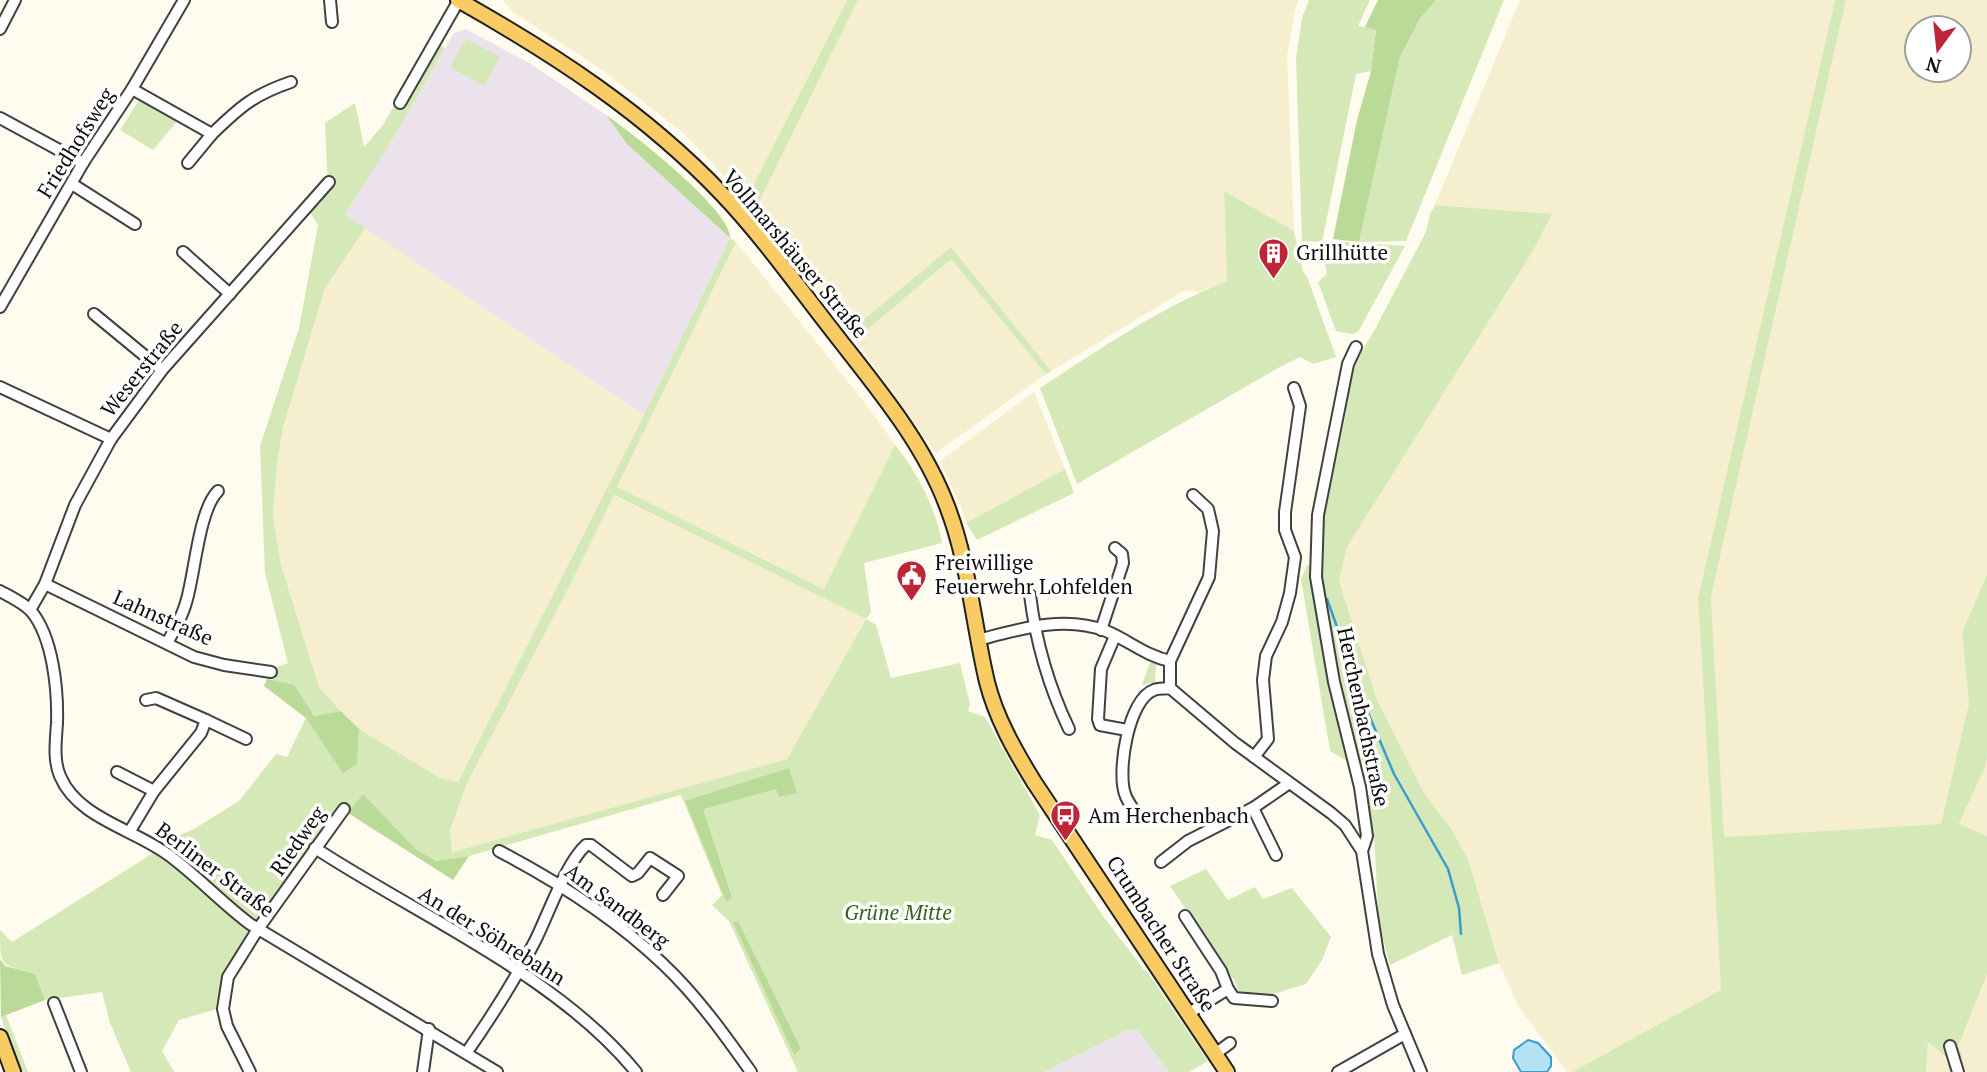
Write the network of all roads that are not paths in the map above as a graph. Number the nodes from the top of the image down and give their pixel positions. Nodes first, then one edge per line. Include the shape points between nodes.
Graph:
1 (15, 0) edge
2 (184, 0) edge
3 (330, 0) edge
4 (458, 0) edge
5 (332, 22) dead end
6 (0, 29) edge
7 (290, 82) dead end
8 (132, 89) junction
9 (400, 103) dead end
10 (0, 118) edge
11 (212, 134) junction
12 (83, 163) junction
13 (188, 163) dead end
14 (329, 182) dead end
15 (72, 184) junction
16 (135, 224) dead end
17 (183, 252) dead end
18 (230, 294) junction
19 (0, 307) edge
20 (94, 314) dead end
21 (1356, 346) dead end
22 (163, 370) junction
23 (0, 387) edge
24 (1294, 388) dead end
25 (111, 439) junction
26 (218, 491) dead end
27 (1193, 495) dead end
28 (961, 546) joint
29 (1115, 548) dead end
30 (45, 584) junction
31 (0, 591) edge
32 (1030, 595) dead end
33 (30, 610) junction
34 (1034, 627) junction
35 (1101, 630) junction
36 (1115, 636) junction
37 (978, 640) junction
38 (167, 643) junction
39 (1170, 661) junction
40 (271, 672) dead end
41 (1170, 688) junction
42 (146, 700) dead end
43 (206, 720) junction
44 (1069, 729) dead end
45 (1127, 730) junction
46 (246, 738) dead end
47 (1254, 757) junction
48 (117, 772) dead end
49 (1289, 784) junction
50 (154, 791) junction
51 (1253, 808) junction
52 (344, 809) dead end
53 (1136, 813) dead end
54 (130, 831) junction
55 (315, 848) junction
56 (1362, 850) junction
57 (499, 851) dead end
58 (1276, 855) dead end
59 (1161, 862) dead end
60 (561, 885) junction
61 (663, 895) dead end
62 (1185, 916) dead end
63 (258, 929) junction
64 (519, 971) junction
65 (1228, 989) junction
66 (1272, 1002) dead end
67 (54, 1003) dead end
68 (1189, 1013) junction
69 (429, 1029) junction
70 (1405, 1034) junction
71 (0, 1037) edge
72 (1230, 1043) dead end
73 (1950, 1046) dead end
74 (467, 1052) junction
75 (1215, 1054) junction
76 (13, 1072) edge
77 (82, 1072) edge
78 (250, 1072) edge
79 (422, 1072) edge
80 (497, 1072) edge
81 (636, 1072) edge
82 (751, 1072) edge
83 (1227, 1072) edge
84 (1338, 1072) edge
85 (1421, 1072) edge
86 (1958, 1072) edge

1 - 6 street
2 - 8 street, Friedhofsweg
3 - 5 street
4 - 9 street, Vollmarshäuser Straße
4 - 28 main road, Vollmarshäuser Straße via 560,60 629,108 721,194 906,429 929,463
7 - 11 street via 242,104
8 - 11 street
8 - 12 street, Friedhofsweg
10 - 12 street
11 - 13 street
12 - 15 street, Friedhofsweg
14 - 18 street, Weserstraße
15 - 16 street
15 - 19 street, Friedhofsweg
17 - 18 street
18 - 22 street, Weserstraße
20 - 22 street
21 - 56 street, Herchenbachstraße via 1348,364 1318,515 1316,577 1334,682 1360,787 1367,836
22 - 25 street, Weserstraße
23 - 25 street
24 - 47 street via 1300,406 1285,530 1295,557 1282,622 1266,656 1263,680 1268,740
25 - 30 street, Weserstraße via 75,505
26 - 38 street via 205,517 187,600
27 - 39 street via 1208,509 1213,531 1209,577
28 - 37 main road, Crumbacher Straße
29 - 35 street via 1124,563
30 - 33 street, Weserstraße
30 - 38 street, Lahnstraße
31 - 33 street
32 - 34 street
33 - 54 street, Berliner Straße via 54,669 60,776 85,808
34 - 35 street via 1055,623
34 - 37 street
34 - 44 street via 1054,698
35 - 36 street
36 - 39 street
36 - 45 street via 1101,669 1098,719 1100,725
37 - 68 main road, Crumbacher Straße via 994,704 1022,761
38 - 40 street, Lahnstraße via 194,657
39 - 41 street
41 - 45 street via 1146,696
41 - 47 street
42 - 43 street via 156,698
43 - 46 street
43 - 50 street via 191,747
45 - 53 street via 1123,780
47 - 49 street
48 - 50 street
49 - 51 street
49 - 56 street via 1345,825
50 - 54 street
51 - 58 street
51 - 59 street via 1188,841
52 - 55 street, Riedweg
54 - 63 street, Berliner Straße via 188,870 226,907
55 - 63 street, Riedweg
55 - 64 street, An der Söhrebahn
56 - 70 street, Herchenbachstraße via 1378,954
57 - 60 street, Am Sandberg
60 - 61 street via 582,848 591,845 632,876 650,858 678,876
60 - 64 street
60 - 82 street, Am Sandberg via 664,965 712,1018
62 - 65 street
63 - 69 street, Berliner Straße
63 - 78 street, Riedweg via 228,977 223,1009
64 - 74 street
64 - 81 street, An der Söhrebahn via 598,1034
65 - 66 street via 1234,998
65 - 68 street
67 - 77 street
68 - 75 main road, Crumbacher Straße
69 - 74 street, Berliner Straße
69 - 79 street
70 - 84 street
70 - 85 street, Herchenbachstraße
71 - 76 main road
72 - 75 street
73 - 86 street
74 - 80 street, Berliner Straße
75 - 83 main road, Crumbacher Straße

